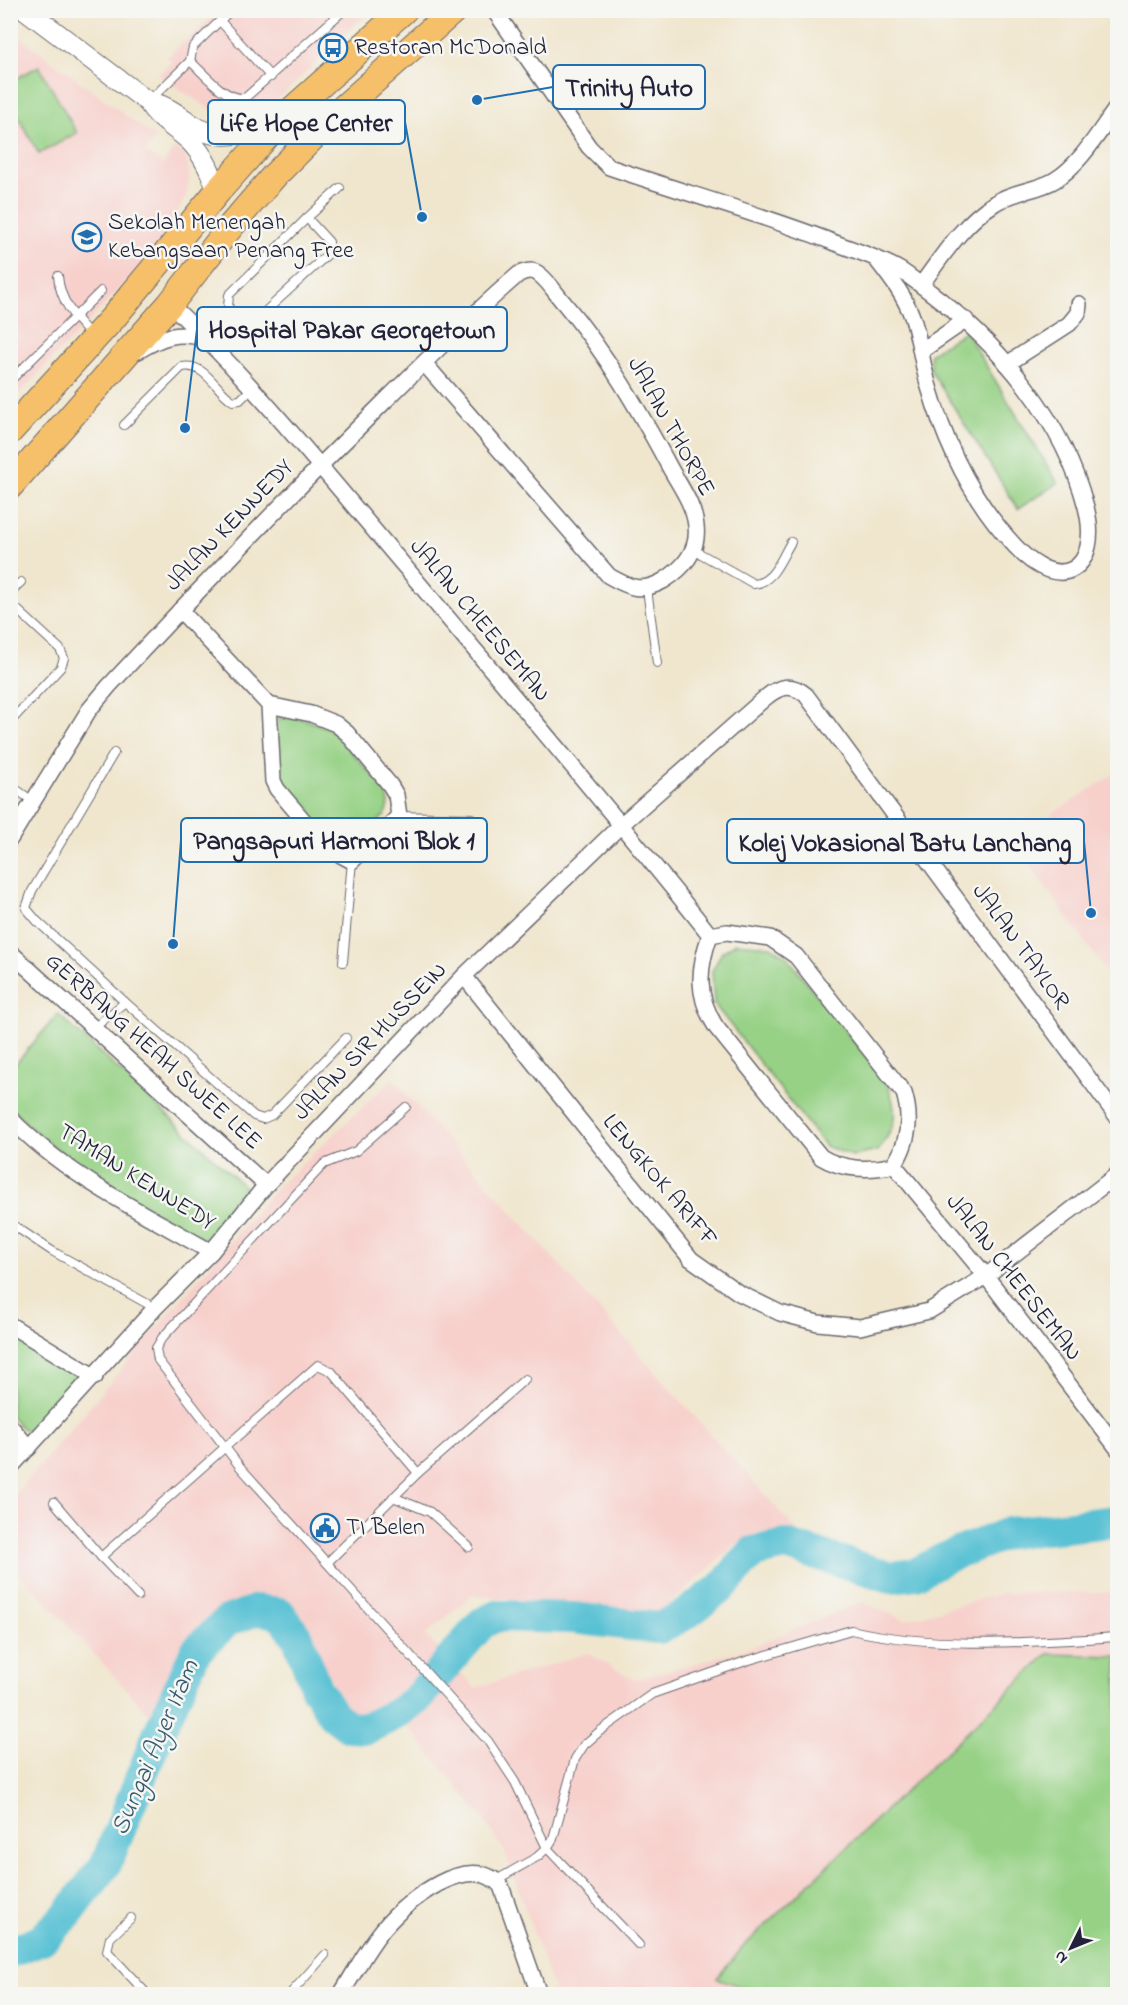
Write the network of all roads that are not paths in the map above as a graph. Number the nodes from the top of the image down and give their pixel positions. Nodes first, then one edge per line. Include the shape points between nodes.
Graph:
1 (26, 10) edge
2 (231, 10) edge
3 (344, 10) edge
4 (404, 10) edge
5 (454, 10) edge
6 (494, 10) edge
7 (221, 22) junction
8 (190, 61) junction
9 (271, 77) junction
10 (148, 102) junction
11 (1118, 106) edge
12 (282, 119) junction
13 (340, 188) dead end
14 (218, 191) junction
15 (307, 218) junction
16 (876, 259) junction
17 (519, 274) joint
18 (58, 276) dead end
19 (921, 285) junction
20 (101, 291) dead end
21 (170, 304) junction
22 (1079, 304) dead end
23 (74, 316) junction
24 (112, 320) junction
25 (966, 320) junction
26 (247, 328) junction
27 (95, 339) junction
28 (208, 340) junction
29 (921, 351) junction
30 (219, 354) junction
31 (122, 361) junction
32 (424, 363) junction
33 (1007, 364) junction
34 (10, 381) edge
35 (251, 389) junction
36 (124, 425) dead end
37 (10, 431) edge
38 (319, 466) junction
39 (10, 486) edge
40 (791, 542) dead end
41 (694, 550) junction
42 (21, 582) dead end
43 (647, 589) junction
44 (10, 592) edge
45 (10, 603) edge
46 (180, 610) junction
47 (657, 663) dead end
48 (798, 688) joint
49 (269, 705) junction
50 (10, 722) edge
51 (114, 753) dead end
52 (10, 785) edge
53 (34, 802) junction
54 (399, 816) junction
55 (472, 818) dead end
56 (622, 824) junction
57 (10, 839) edge
58 (352, 861) junction
59 (710, 935) junction
60 (10, 952) edge
61 (342, 962) dead end
62 (464, 976) junction
63 (125, 1002) junction
64 (94, 1028) junction
65 (346, 1038) dead end
66 (406, 1107) dead end
67 (10, 1118) edge
68 (1118, 1118) edge
69 (894, 1165) junction
70 (1118, 1174) edge
71 (266, 1185) junction
72 (10, 1223) edge
73 (211, 1252) junction
74 (986, 1276) junction
75 (155, 1308) junction
76 (10, 1325) edge
77 (94, 1377) junction
78 (525, 1379) dead end
79 (10, 1426) edge
80 (225, 1446) junction
81 (29, 1448) junction
82 (1118, 1449) edge
83 (10, 1468) edge
84 (418, 1473) junction
85 (393, 1497) junction
86 (54, 1502) dead end
87 (469, 1547) dead end
88 (101, 1557) junction
89 (327, 1563) junction
90 (138, 1596) dead end
91 (1118, 1637) edge
92 (548, 1848) junction
93 (496, 1880) junction
94 (131, 1918) dead end
95 (639, 1945) dead end
96 (325, 1955) dead end
97 (147, 1995) edge
98 (290, 1995) edge
99 (341, 1995) edge
100 (539, 1995) edge

1 - 10 street
2 - 7 lane
3 - 9 lane
4 - 12 highway
5 - 21 highway via 332,118 274,176
6 - 16 street via 589,147 609,167
7 - 8 lane via 194,47
7 - 9 lane
8 - 9 lane via 222,90 239,98
8 - 10 lane
10 - 12 street via 165,106 202,132 220,137
10 - 14 street via 157,116 202,155
11 - 19 street via 1079,157 1054,180 1005,198 970,222
12 - 14 highway
13 - 15 lane
14 - 24 highway
15 - 26 lane via 228,295 228,307
15 - 26 lane via 329,242 331,250
16 - 19 street
16 - 29 street via 904,298
17 - 32 street, JALAN KENNEDY
17 - 41 street, JALAN THORPE via 540,274 593,338 646,423 693,510
18 - 23 lane via 59,290
19 - 25 street
20 - 23 lane
21 - 24 highway via 145,305
21 - 28 street, JALAN CHEESEMAN
21 - 31 highway
22 - 33 street via 1078,313 1069,324
23 - 27 lane
23 - 34 lane
24 - 27 highway
25 - 29 street
25 - 33 street
26 - 30 lane
27 - 37 highway
28 - 30 street, JALAN CHEESEMAN
28 - 31 street via 190,334 164,336
29 - 33 street via 943,430 959,468 982,505 1030,562 1051,573 1064,572 1086,557 1090,546 1087,508 1062,443
30 - 35 street, JALAN CHEESEMAN
31 - 39 highway
32 - 38 street, JALAN KENNEDY
32 - 43 street via 600,568 616,580
35 - 36 lane via 233,401 202,370 191,365 182,367
35 - 38 street, JALAN CHEESEMAN
38 - 46 street, JALAN KENNEDY
38 - 56 street, JALAN CHEESEMAN
40 - 41 lane via 763,583 746,580
41 - 43 street via 672,575
42 - 44 lane
43 - 47 lane
45 - 50 lane via 60,649 64,658 61,667
46 - 49 street
46 - 53 street, JALAN KENNEDY via 89,710
48 - 56 street, JALAN SIR HUSSEIN via 774,690
48 - 68 street, JALAN TAYLOR via 814,704
49 - 54 street via 311,714 347,733 390,785
49 - 58 street via 273,781 277,789 326,847
51 - 63 lane via 32,891 26,908
52 - 53 lane
53 - 57 street, JALAN KENNEDY
54 - 55 lane
54 - 58 street
56 - 59 street, JALAN CHEESEMAN
56 - 62 street, JALAN SIR HUSSEIN
58 - 61 lane
59 - 69 street via 700,974 702,1003 707,1014 807,1142 833,1164 849,1168
59 - 69 street via 727,932 770,938 796,956 904,1093 909,1114 907,1140
60 - 64 street, GERBANG HEAH SWEE LEE
62 - 71 street, JALAN SIR HUSSEIN
62 - 74 street, LENGKOK ARIFF via 676,1243 709,1274 739,1293 780,1313 818,1323 860,1327 928,1311
63 - 64 lane
63 - 65 lane via 258,1119 272,1115
64 - 71 street, GERBANG HEAH SWEE LEE
66 - 80 lane via 356,1150 324,1164 156,1348 158,1360
67 - 73 street, TAMAN KENNEDY via 49,1154 80,1175
69 - 74 street, JALAN CHEESEMAN
70 - 74 street, LENGKOK ARIFF
71 - 73 street, JALAN SIR HUSSEIN
72 - 75 lane
73 - 75 street, JALAN SIR HUSSEIN
74 - 82 street, JALAN CHEESEMAN
75 - 77 street, JALAN SIR HUSSEIN
76 - 77 street
77 - 81 street, JALAN SIR HUSSEIN
78 - 84 lane
79 - 81 street
80 - 84 lane via 310,1370 322,1366 331,1371
80 - 88 lane
80 - 89 lane
81 - 83 street, JALAN SIR HUSSEIN
84 - 85 lane
85 - 87 lane via 430,1512
85 - 89 lane
86 - 88 lane
88 - 90 lane
89 - 92 lane via 502,1760
91 - 92 lane via 994,1644 878,1637 851,1630 664,1688 584,1746 569,1773 554,1839
92 - 93 lane
92 - 95 lane
93 - 99 street via 482,1873 459,1875 406,1905 384,1928
93 - 100 street via 506,1898
94 - 97 lane via 111,1938 107,1952
96 - 98 lane

